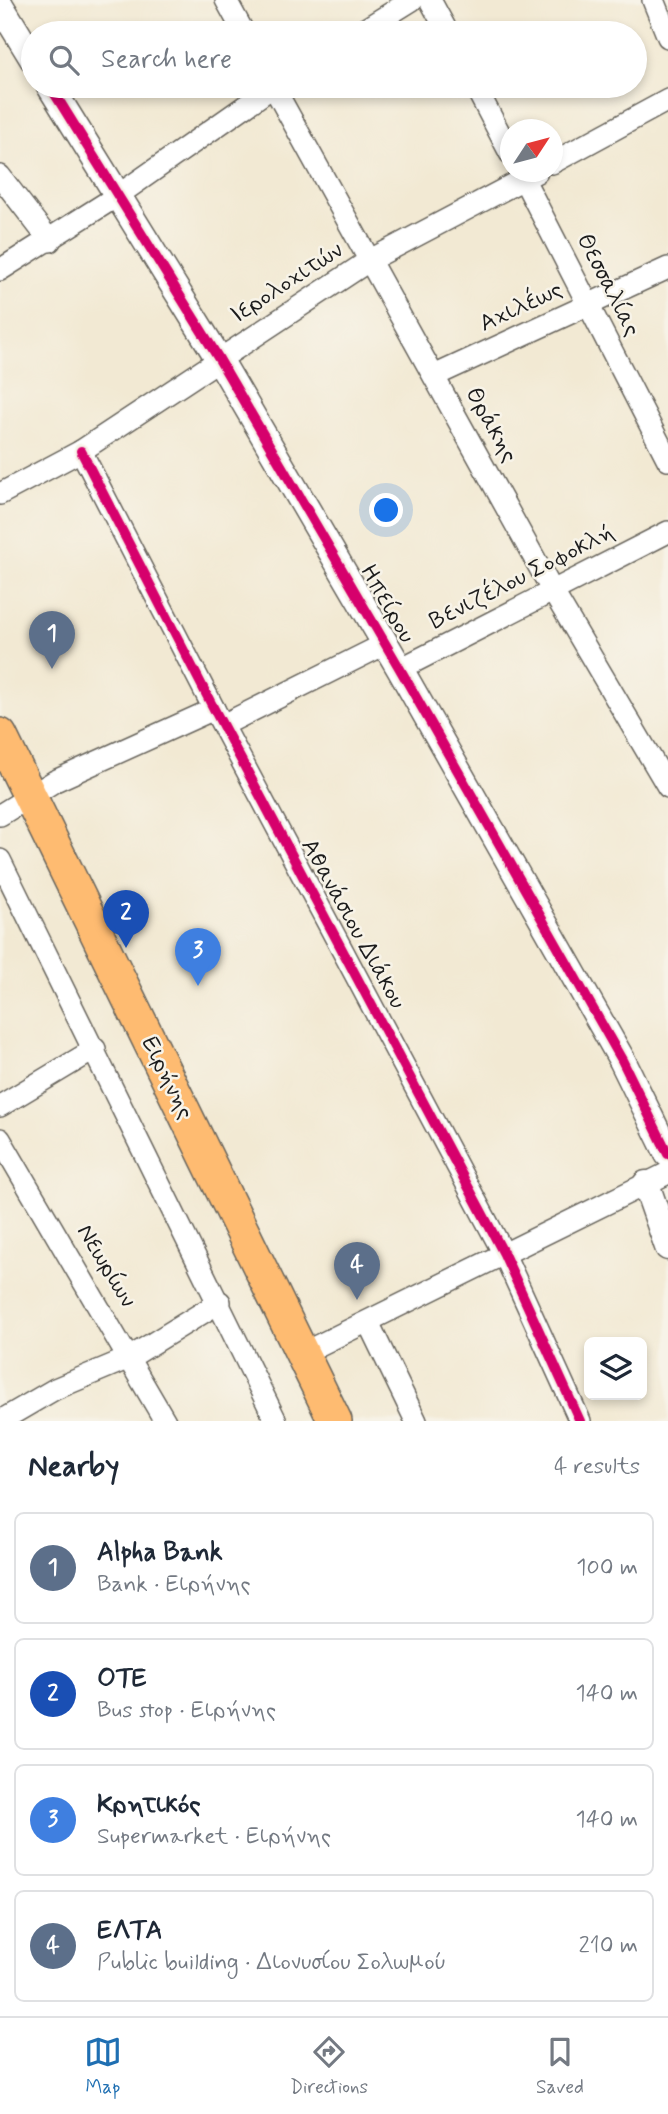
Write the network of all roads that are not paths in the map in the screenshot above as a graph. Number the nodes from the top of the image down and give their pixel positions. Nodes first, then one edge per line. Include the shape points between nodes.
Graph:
1 (226, 0) edge
2 (412, 0) edge
3 (430, 0) edge
4 (653, 0) edge
5 (0, 5) edge
6 (237, 21) edge
7 (378, 21) edge
8 (441, 21) edge
9 (668, 37) edge
10 (21, 39) edge
11 (57, 98) edge
12 (257, 98) edge
13 (281, 98) edge
14 (481, 98) edge
15 (668, 100) edge
16 (500, 134) edge
17 (563, 157) edge
18 (0, 176) edge
19 (512, 182) edge
20 (531, 182) edge
21 (117, 196) junction
22 (50, 241) junction
23 (370, 260) junction
24 (668, 268) edge
25 (0, 270) edge
26 (588, 304) junction
27 (219, 359) junction
28 (434, 376) junction
29 (81, 451) junction
30 (668, 460) edge
31 (0, 494) edge
32 (668, 532) edge
33 (552, 590) junction
34 (385, 644) junction
35 (400, 669) junction
36 (218, 717) junction
37 (0, 735) edge
38 (668, 787) edge
39 (30, 796) junction
40 (0, 815) edge
41 (0, 860) edge
42 (95, 1049) junction
43 (0, 1106) edge
44 (0, 1139) edge
45 (668, 1154) edge
46 (657, 1178) edge
47 (668, 1247) edge
48 (504, 1254) junction
49 (220, 1302) junction
50 (368, 1322) junction
51 (301, 1354) junction
52 (129, 1358) junction
53 (0, 1421) edge
54 (165, 1421) edge
55 (276, 1421) edge
56 (335, 1421) edge
57 (416, 1421) edge
58 (580, 1421) edge

1 - 6 street
2 - 7 street
3 - 8 street
4 - 9 street
5 - 10 street
11 - 21 street, Ηπείρου
12 - 21 street
13 - 23 street, Θράκης
14 - 16 street
15 - 17 street
18 - 22 street
19 - 23 street, Ιερολοχιτών
20 - 26 street, Θεσσαλίας
21 - 22 street
21 - 27 street, Ηπείρου
22 - 25 street
23 - 27 street, Ιερολοχιτών
23 - 28 street, Θράκης
24 - 26 street, Αχιλέως
26 - 28 street, Αχιλέως
26 - 30 street, Θεσσαλίας
27 - 29 street, Ιερολοχιτών
27 - 34 street, Ηπείρου
28 - 33 street, Θράκης
29 - 31 street, Ιερολοχιτών
29 - 36 street, Αθανάσιου Διάκου
32 - 33 street, Βενιζέλου Σοφοκλή
33 - 35 street, Βενιζέλου Σοφοκλή
33 - 38 street, Θράκης
34 - 35 street, Ηπείρου
34 - 36 street
35 - 45 street, Ηπείρου via 622,1060
36 - 39 street via 55,781
36 - 48 street, Αθανάσιου Διάκου
37 - 39 main road, Ειρήνης
39 - 40 street
39 - 51 main road, Ειρήνης
41 - 42 street
42 - 43 street
42 - 49 street
44 - 52 street, Νεωρίων
46 - 47 street
46 - 48 street
48 - 50 street
48 - 58 street, Αθανάσιου Διάκου
49 - 52 street
49 - 55 street
50 - 51 street
50 - 57 street
51 - 56 main road, Ειρήνης
52 - 53 street via 55,1389
52 - 54 street, Νεωρίων

